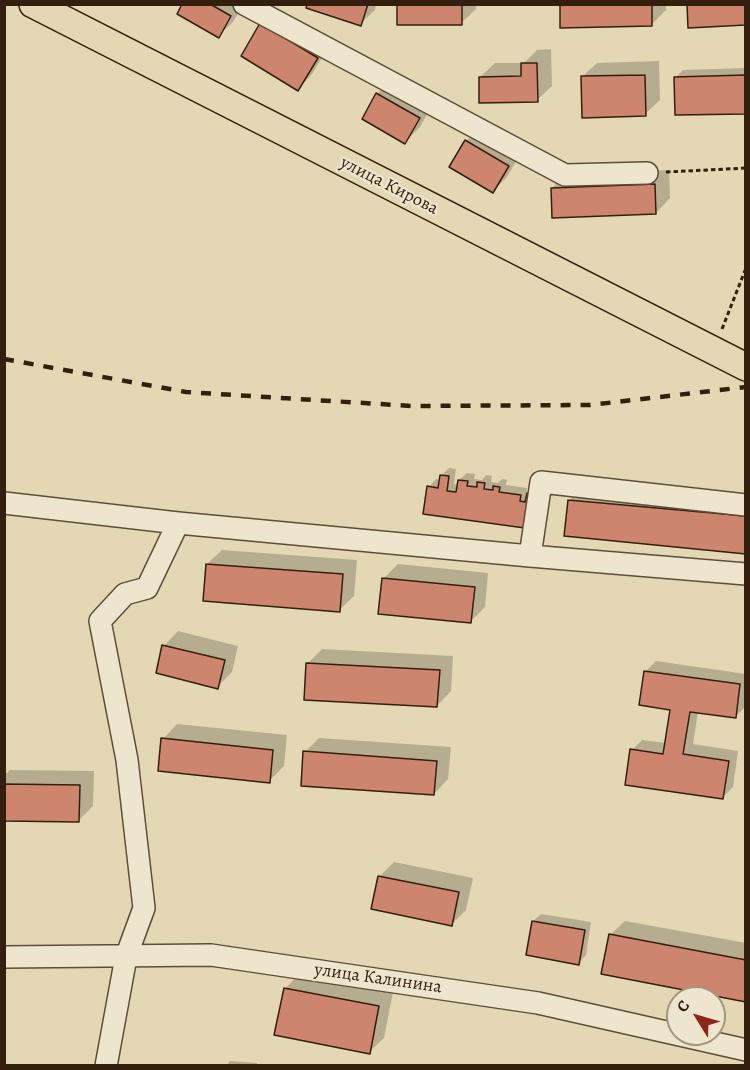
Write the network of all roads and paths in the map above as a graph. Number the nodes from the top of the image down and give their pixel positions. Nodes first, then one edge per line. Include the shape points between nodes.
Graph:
1 (33, 4) edge
2 (244, 4) edge
3 (746, 168) edge
4 (647, 173) joint
5 (746, 268) edge
6 (714, 351) junction
7 (746, 367) edge
8 (4, 503) edge
9 (746, 505) edge
10 (178, 523) junction
11 (530, 556) junction
12 (746, 574) edge
13 (4, 957) edge
14 (126, 957) junction
15 (746, 1050) edge
16 (106, 1065) edge

1 - 6 main road, улица Кирова
2 - 4 street via 565,175
3 - 4 path
5 - 6 path
6 - 7 main road, улица Кирова
8 - 10 street
9 - 11 street via 541,482
10 - 11 street
10 - 14 street via 147,588 125,594 100,621 127,760 144,908
11 - 12 street
13 - 14 street, улица Калинина
14 - 15 street, улица Калинина via 211,955 538,1003
14 - 16 street

